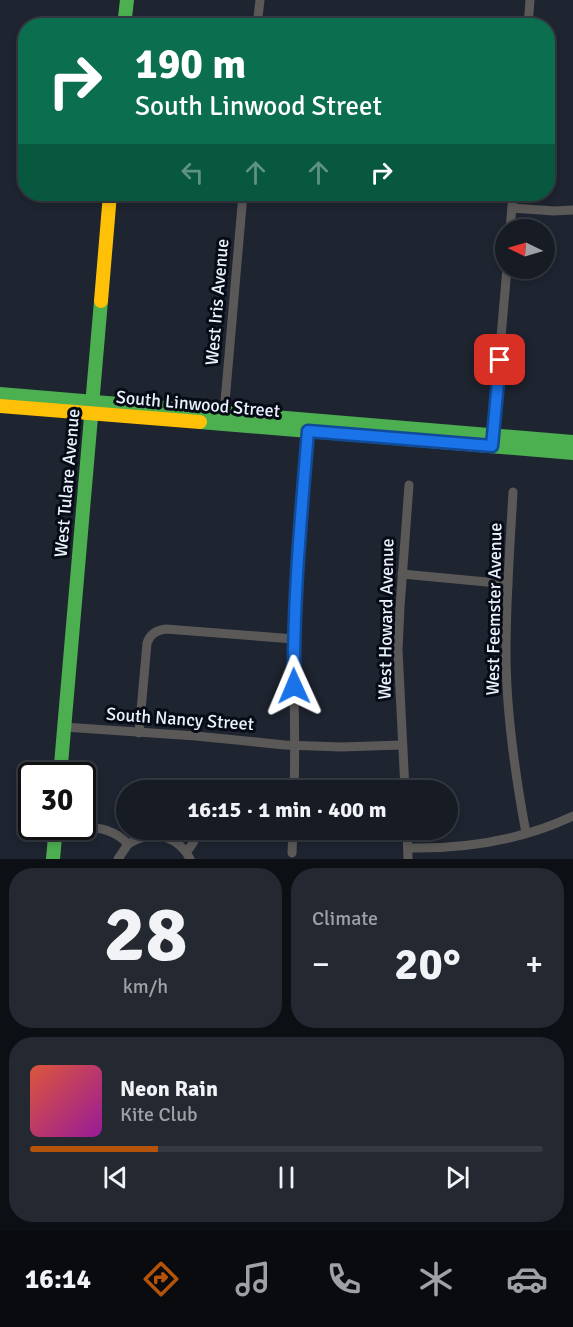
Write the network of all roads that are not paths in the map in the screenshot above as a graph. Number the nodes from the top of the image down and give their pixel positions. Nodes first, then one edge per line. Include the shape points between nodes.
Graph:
1 (127, 0) edge
2 (260, 0) edge
3 (530, 0) edge
4 (125, 18) edge
5 (259, 18) edge
6 (529, 18) edge
7 (109, 201) edge
8 (242, 201) edge
9 (512, 201) edge
10 (512, 208) junction
11 (573, 210) edge
12 (511, 219) edge
13 (506, 279) edge
14 (0, 394) edge
15 (0, 406) edge
16 (92, 408) junction
17 (224, 413) junction
18 (235, 425) junction
19 (308, 431) junction
20 (492, 441) junction
21 (573, 442) edge
22 (573, 453) edge
23 (409, 485) dead end
24 (513, 492) dead end
25 (402, 574) junction
26 (508, 584) junction
27 (294, 639) junction
28 (64, 727) junction
29 (139, 733) junction
30 (296, 745) junction
31 (402, 745) junction
32 (61, 762) edge
33 (294, 780) edge
34 (404, 780) edge
35 (573, 816) edge
36 (96, 828) edge
37 (526, 833) junction
38 (55, 840) edge
39 (196, 840) edge
40 (293, 840) edge
41 (408, 840) edge
42 (128, 844) junction
43 (408, 848) junction
44 (292, 853) dead end
45 (188, 855) edge
46 (53, 859) edge
47 (118, 859) edge
48 (408, 859) edge

1 - 4 street
2 - 5 street
3 - 6 street
7 - 16 street, West Tulare Avenue
8 - 17 street, West Iris Avenue
9 - 10 street
10 - 11 street
10 - 12 street
13 - 20 street
14 - 16 street, South Linwood Street
15 - 16 street, South Linwood Street
16 - 17 street, South Linwood Street
16 - 18 street, South Linwood Street
16 - 28 street, West Tulare Avenue
17 - 18 street
17 - 20 street, South Linwood Street
18 - 19 street, South Linwood Street
19 - 20 street, South Linwood Street
19 - 27 street
20 - 21 street, South Linwood Street
20 - 22 street, South Linwood Street
23 - 25 street, West Howard Avenue
24 - 26 street, West Feemster Avenue
25 - 26 street
25 - 31 street, West Howard Avenue via 398,650
26 - 37 street, West Feemster Avenue via 509,714
27 - 29 street via 166,629 155,632 147,644
27 - 30 street
28 - 29 street, South Nancy Street
28 - 32 street, West Tulare Avenue
29 - 30 street, South Nancy Street
30 - 31 street, South Nancy Street
30 - 33 street
31 - 34 street, West Howard Avenue
35 - 37 street
36 - 42 street
37 - 43 street via 452,848
38 - 46 street
39 - 45 street
40 - 44 street
41 - 43 street
42 - 45 street via 147,835 162,836 179,843
42 - 47 street
43 - 48 street

